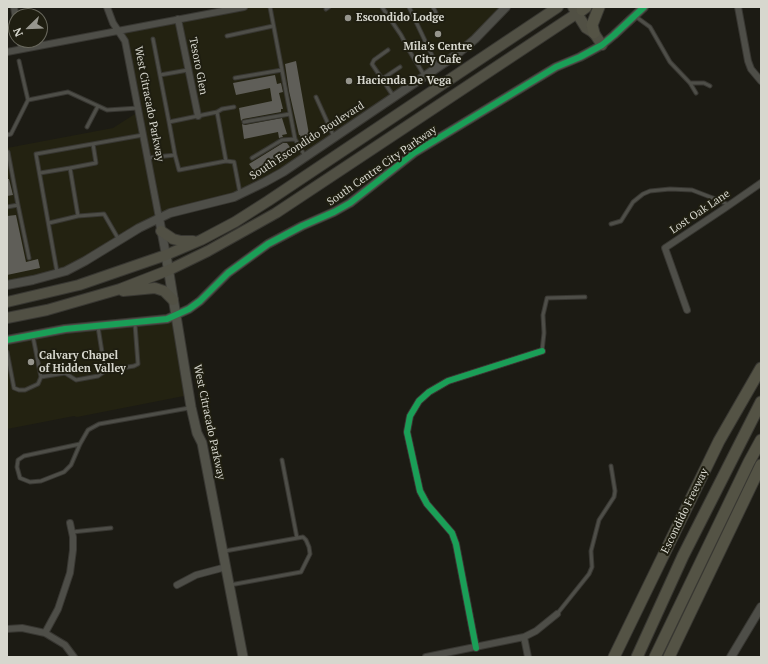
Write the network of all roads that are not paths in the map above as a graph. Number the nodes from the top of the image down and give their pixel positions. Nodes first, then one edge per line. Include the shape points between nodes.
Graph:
1 (107, 7) edge
2 (244, 7) edge
3 (270, 7) edge
4 (382, 7) edge
5 (409, 7) edge
6 (433, 7) edge
7 (506, 7) edge
8 (548, 7) edge
9 (558, 7) edge
10 (599, 7) edge
11 (644, 7) edge
12 (738, 7) edge
13 (230, 8) edge
14 (580, 9) edge
15 (635, 16) junction
16 (438, 17) dead end
17 (178, 19) junction
18 (538, 20) junction
19 (274, 26) junction
20 (593, 29) junction
21 (118, 30) junction
22 (227, 36) dead end
23 (153, 39) dead end
24 (602, 44) junction
25 (22, 49) joint
26 (388, 50) dead end
27 (7, 52) edge
28 (19, 61) dead end
29 (400, 67) dead end
30 (438, 67) junction
31 (188, 70) junction
32 (282, 70) junction
33 (160, 75) junction
34 (425, 76) junction
35 (235, 78) dead end
36 (382, 79) junction
37 (761, 81) edge
38 (690, 83) junction
39 (710, 86) dead end
40 (696, 93) dead end
41 (316, 97) dead end
42 (394, 97) junction
43 (28, 100) junction
44 (98, 106) junction
45 (234, 107) dead end
46 (138, 108) junction
47 (217, 112) junction
48 (290, 114) junction
49 (198, 116) junction
50 (170, 122) junction
51 (244, 122) dead end
52 (87, 127) dead end
53 (7, 135) edge
54 (143, 135) junction
55 (334, 137) junction
56 (295, 138) junction
57 (93, 144) junction
58 (8, 152) dead end
59 (175, 154) junction
60 (306, 156) junction
61 (147, 158) junction
62 (252, 158) dead end
63 (226, 161) junction
64 (70, 168) junction
65 (40, 173) junction
66 (761, 182) edge
67 (240, 195) junction
68 (18, 204) junction
69 (729, 205) junction
70 (7, 207) edge
71 (78, 216) junction
72 (159, 218) junction
73 (49, 223) junction
74 (612, 224) dead end
75 (161, 231) junction
76 (119, 240) junction
77 (201, 240) junction
78 (166, 255) junction
79 (29, 258) dead end
80 (169, 270) junction
81 (58, 274) junction
82 (7, 285) edge
83 (112, 292) junction
84 (586, 297) dead end
85 (173, 300) junction
86 (7, 302) edge
87 (687, 310) dead end
88 (175, 316) junction
89 (7, 318) edge
90 (135, 322) junction
91 (97, 326) junction
92 (33, 335) junction
93 (7, 340) edge
94 (542, 351) joint
95 (7, 352) edge
96 (761, 368) edge
97 (106, 371) junction
98 (41, 377) junction
99 (761, 402) edge
100 (191, 407) junction
101 (761, 440) edge
102 (80, 444) junction
103 (282, 460) dead end
104 (761, 465) edge
105 (611, 466) dead end
106 (70, 523) dead end
107 (111, 528) dead end
108 (72, 532) junction
109 (297, 538) junction
110 (223, 551) junction
111 (226, 567) junction
112 (177, 585) dead end
113 (230, 585) junction
114 (761, 607) edge
115 (557, 614) joint
116 (7, 629) edge
117 (45, 633) junction
118 (524, 637) junction
119 (476, 648) junction
120 (74, 657) edge
121 (243, 657) edge
122 (426, 657) edge
123 (528, 657) edge
124 (614, 657) edge
125 (637, 657) edge
126 (655, 657) edge
127 (669, 657) edge
128 (731, 657) edge

1 - 21 street, West Citracado Parkway
2 - 13 street
3 - 19 lane
4 - 34 lane
5 - 30 lane
6 - 16 lane
7 - 30 street, South Escondido Boulevard via 475,39
8 - 18 highway
9 - 18 highway
10 - 20 highway
11 - 15 street, South Centre City Parkway
12 - 37 street via 748,61
13 - 17 street
14 - 20 highway
14 - 80 highway, South Centre City Parkway via 276,213
15 - 24 street, South Centre City Parkway
15 - 38 lane via 650,27 670,62
17 - 21 street
17 - 31 street, Tesoro Glen
18 - 77 highway via 268,201
19 - 22 lane
19 - 32 lane
20 - 24 highway
21 - 25 street
21 - 46 street, West Citracado Parkway via 125,41
23 - 33 lane
24 - 88 street, South Centre City Parkway via 556,68 414,153 350,203 268,244 228,273 200,301
25 - 27 street
26 - 36 lane via 372,62
28 - 43 lane
29 - 36 lane
30 - 34 street, South Escondido Boulevard
31 - 33 lane
31 - 49 street, Tesoro Glen
32 - 35 lane
32 - 48 lane
33 - 50 lane
34 - 42 street, South Escondido Boulevard
36 - 42 lane
38 - 39 lane via 704,83
38 - 40 lane
41 - 55 lane
42 - 55 street, South Escondido Boulevard
43 - 44 lane via 68,92
43 - 53 lane via 11,134
44 - 46 lane via 106,110
44 - 52 lane
45 - 47 lane
46 - 54 street, West Citracado Parkway
47 - 49 lane
47 - 63 lane
48 - 51 lane
48 - 56 lane
49 - 50 lane
50 - 59 lane
54 - 57 lane
54 - 61 street, West Citracado Parkway
55 - 60 street, South Escondido Boulevard
56 - 60 lane
56 - 62 lane via 282,140
57 - 64 lane via 96,163
57 - 65 lane via 36,154
58 - 68 lane
59 - 61 lane
59 - 63 lane via 179,170
60 - 67 street, South Escondido Boulevard
61 - 72 street, West Citracado Parkway
63 - 67 lane via 234,162
64 - 65 lane
64 - 71 lane
65 - 73 lane
66 - 69 street, Lost Oak Lane
67 - 72 street, South Escondido Boulevard
68 - 70 lane
68 - 79 lane
69 - 74 lane via 692,190 650,191 633,202 621,221
69 - 87 street, Lost Oak Lane via 665,248
71 - 73 lane
71 - 76 lane via 104,214
72 - 75 street, West Citracado Parkway
72 - 76 street, South Escondido Boulevard
73 - 81 lane
75 - 77 highway via 181,241
75 - 78 street, West Citracado Parkway
76 - 81 street, South Escondido Boulevard
77 - 78 highway
78 - 80 main road, West Citracado Parkway
78 - 86 highway via 79,285
80 - 83 highway, South Centre City Parkway
80 - 85 main road, West Citracado Parkway
81 - 82 street, South Escondido Boulevard
83 - 85 highway via 155,288 164,291
83 - 89 highway, South Centre City Parkway
84 - 94 lane via 547,298 542,315
85 - 88 main road, West Citracado Parkway
88 - 90 street, South Centre City Parkway
88 - 100 main road, West Citracado Parkway
90 - 91 street, South Centre City Parkway
90 - 97 lane via 138,364
91 - 92 street, South Centre City Parkway via 65,328
91 - 97 lane
92 - 93 street, South Centre City Parkway
92 - 98 lane
94 - 119 street via 448,381 419,401 410,416 407,432 420,491 427,504 452,533 456,544
95 - 98 lane via 14,388 25,390 38,384
96 - 124 highway, Escondido Freeway via 719,441
97 - 98 lane via 98,376 76,380 65,373
99 - 125 highway via 683,556
100 - 102 lane via 99,424 88,430
100 - 110 main road, West Citracado Parkway via 202,443
101 - 126 highway
102 - 102 lane via 24,456 18,460 20,478 30,482 41,481 64,472 71,465
103 - 109 lane
104 - 127 highway
105 - 115 lane via 614,498 599,520 591,551 592,567
106 - 108 street
107 - 108 lane
108 - 117 street via 70,573 58,609
109 - 110 lane
109 - 113 lane via 303,537 306,540 310,554 301,572
110 - 111 main road, West Citracado Parkway
111 - 112 street via 196,575
111 - 113 main road, West Citracado Parkway
113 - 121 main road, West Citracado Parkway
114 - 128 street
115 - 118 street
116 - 117 street via 22,628
117 - 120 street via 65,646
118 - 119 street
118 - 123 street
119 - 122 street

